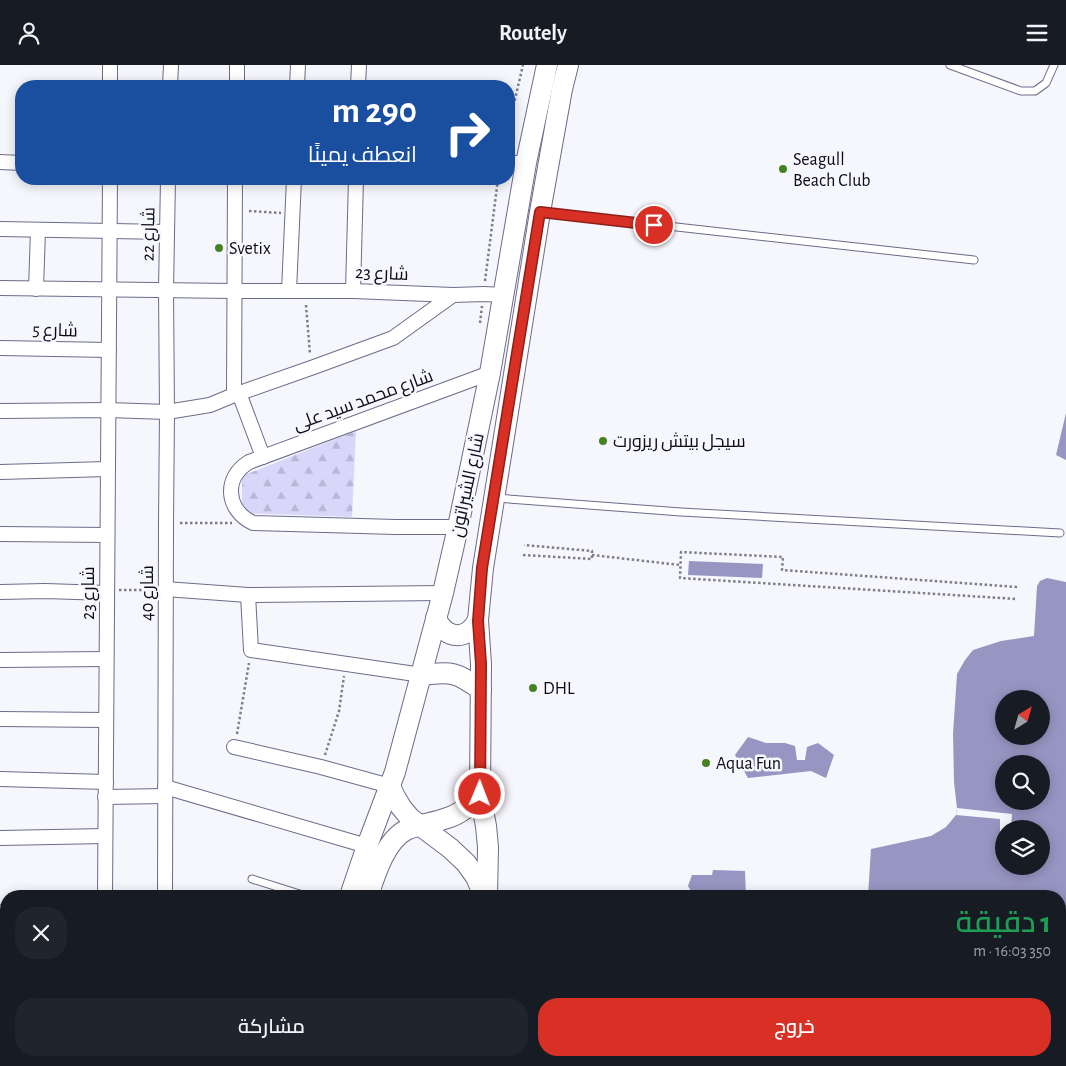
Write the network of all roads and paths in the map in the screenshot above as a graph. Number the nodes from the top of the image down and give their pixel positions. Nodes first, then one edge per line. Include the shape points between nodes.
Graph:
1 (110, 65) edge
2 (171, 65) edge
3 (237, 65) edge
4 (298, 65) edge
5 (359, 65) edge
6 (523, 65) edge
7 (547, 65) edge
8 (568, 65) edge
9 (950, 65) edge
10 (1054, 65) edge
11 (110, 80) edge
12 (170, 80) edge
13 (237, 80) edge
14 (297, 80) edge
15 (358, 80) edge
16 (515, 99) edge
17 (0, 162) edge
18 (15, 163) edge
19 (517, 163) edge
20 (515, 182) edge
21 (110, 185) edge
22 (168, 185) edge
23 (235, 185) edge
24 (294, 185) edge
25 (356, 185) edge
26 (515, 185) edge
27 (235, 211) junction
28 (540, 212) junction
29 (292, 213) junction
30 (0, 229) edge
31 (38, 230) junction
32 (109, 231) junction
33 (167, 232) junction
34 (974, 260) dead end
35 (0, 289) edge
36 (36, 289) junction
37 (109, 290) junction
38 (166, 291) junction
39 (234, 291) junction
40 (289, 291) junction
41 (305, 291) junction
42 (353, 291) junction
43 (453, 295) junction
44 (503, 295) junction
45 (0, 348) edge
46 (109, 349) junction
47 (311, 368) junction
48 (490, 373) junction
49 (237, 394) junction
50 (108, 410) junction
51 (0, 411) edge
52 (167, 412) junction
53 (263, 457) junction
54 (108, 469) junction
55 (0, 472) edge
56 (494, 498) junction
57 (166, 523) junction
58 (253, 523) junction
59 (458, 527) junction
60 (1060, 533) dead end
61 (0, 534) edge
62 (107, 535) junction
63 (524, 545) dead end
64 (523, 555) dead end
65 (592, 555) junction
66 (680, 565) junction
67 (1017, 587) dead end
68 (165, 589) junction
69 (0, 592) edge
70 (107, 593) junction
71 (443, 593) junction
72 (248, 595) junction
73 (1017, 599) dead end
74 (436, 618) junction
75 (478, 621) junction
76 (251, 650) junction
77 (0, 659) edge
78 (106, 659) junction
79 (346, 664) junction
80 (422, 675) junction
81 (481, 690) junction
82 (0, 719) edge
83 (106, 720) junction
84 (234, 747) joint
85 (321, 767) junction
86 (0, 779) edge
87 (106, 782) junction
88 (390, 786) junction
89 (165, 791) junction
90 (106, 797) junction
91 (480, 798) junction
92 (421, 825) junction
93 (105, 836) junction
94 (0, 838) edge
95 (367, 846) junction
96 (252, 879) dead end
97 (105, 890) edge
98 (165, 890) edge
99 (287, 890) edge
100 (352, 890) edge
101 (370, 890) edge
102 (483, 890) edge
103 (486, 890) edge

1 - 11 street
2 - 12 street
3 - 13 street
4 - 14 street
5 - 15 street
6 - 16 path
7 - 19 street, شارع الشيراتون
8 - 28 street, شارع الشيراتون
9 - 10 lane via 1021,91 1035,91 1046,83
17 - 18 street
19 - 20 street, شارع الشيراتون
21 - 32 street, شارع 23
22 - 33 street, شارع 22
23 - 27 street
24 - 29 street
25 - 42 street
26 - 44 street, شارع الشيراتون
27 - 29 path
27 - 39 street
28 - 34 lane
28 - 56 street, شارع الشيراتون
29 - 40 street
30 - 31 street
31 - 32 street
31 - 36 street
32 - 33 street
32 - 37 street, شارع 23
33 - 38 street, شارع 22
35 - 36 street, شارع 23
36 - 37 street, شارع 23
37 - 38 street, شارع 23
37 - 46 street, شارع 23
38 - 39 street, شارع 23
38 - 52 street, شارع 40
39 - 40 street, شارع 23
39 - 49 street
40 - 41 street, شارع 23
41 - 42 street, شارع 23
41 - 47 path
42 - 43 street, شارع 23
43 - 44 street, شارع 23
43 - 47 street via 393,338
44 - 48 street, شارع الشيراتون
45 - 46 street, شارع 5
46 - 50 street, شارع 23
47 - 49 street
48 - 53 street, شارع محمد سيد على
48 - 59 street, شارع الشيراتون
49 - 52 street via 210,405
49 - 53 street
50 - 51 street
50 - 52 street
50 - 54 street, شارع 23
52 - 57 street, شارع 40
53 - 58 street, شارع محمد سيد على via 238,471 231,490 233,504
54 - 55 street
54 - 62 street, شارع 23
56 - 60 lane
56 - 75 street, شارع الشيراتون via 482,568
57 - 58 path
57 - 68 street, شارع 40
58 - 59 street
59 - 71 street, شارع الشيراتون
61 - 62 street
62 - 70 street, شارع 23
63 - 65 path via 592,551
64 - 65 path via 592,559
65 - 66 path
66 - 67 path via 681,552 783,557 782,570
66 - 73 path via 680,578
68 - 70 path
68 - 72 street
68 - 89 street, شارع 40
69 - 70 street
70 - 78 street, شارع 23
71 - 72 street
71 - 74 street, شارع الشيراتون
72 - 76 street
74 - 75 street via 443,630 456,635 470,632
74 - 80 street, شارع الشيراتون
75 - 81 street, شارع الشيراتون
76 - 79 street
76 - 84 path
77 - 78 street
78 - 83 street, شارع 23
79 - 80 street
79 - 85 path via 339,711
80 - 81 street via 450,673
80 - 88 street, شارع الشيراتون
81 - 91 street, شارع الشيراتون
82 - 83 street
83 - 87 street, شارع 23
84 - 85 street
85 - 88 street
86 - 87 street
87 - 90 street, شارع 23
88 - 92 street via 401,807
88 - 95 street, شارع الشيراتون
89 - 90 street
89 - 95 street
89 - 98 street, شارع 40
90 - 93 street, شارع 23
91 - 92 street via 449,818
91 - 103 street, شارع الشيراتون via 488,847
92 - 101 street via 405,831 394,841 378,868
92 - 102 street via 466,863
93 - 94 street
93 - 97 street, شارع 23
95 - 100 street, شارع الشيراتون
96 - 99 lane

